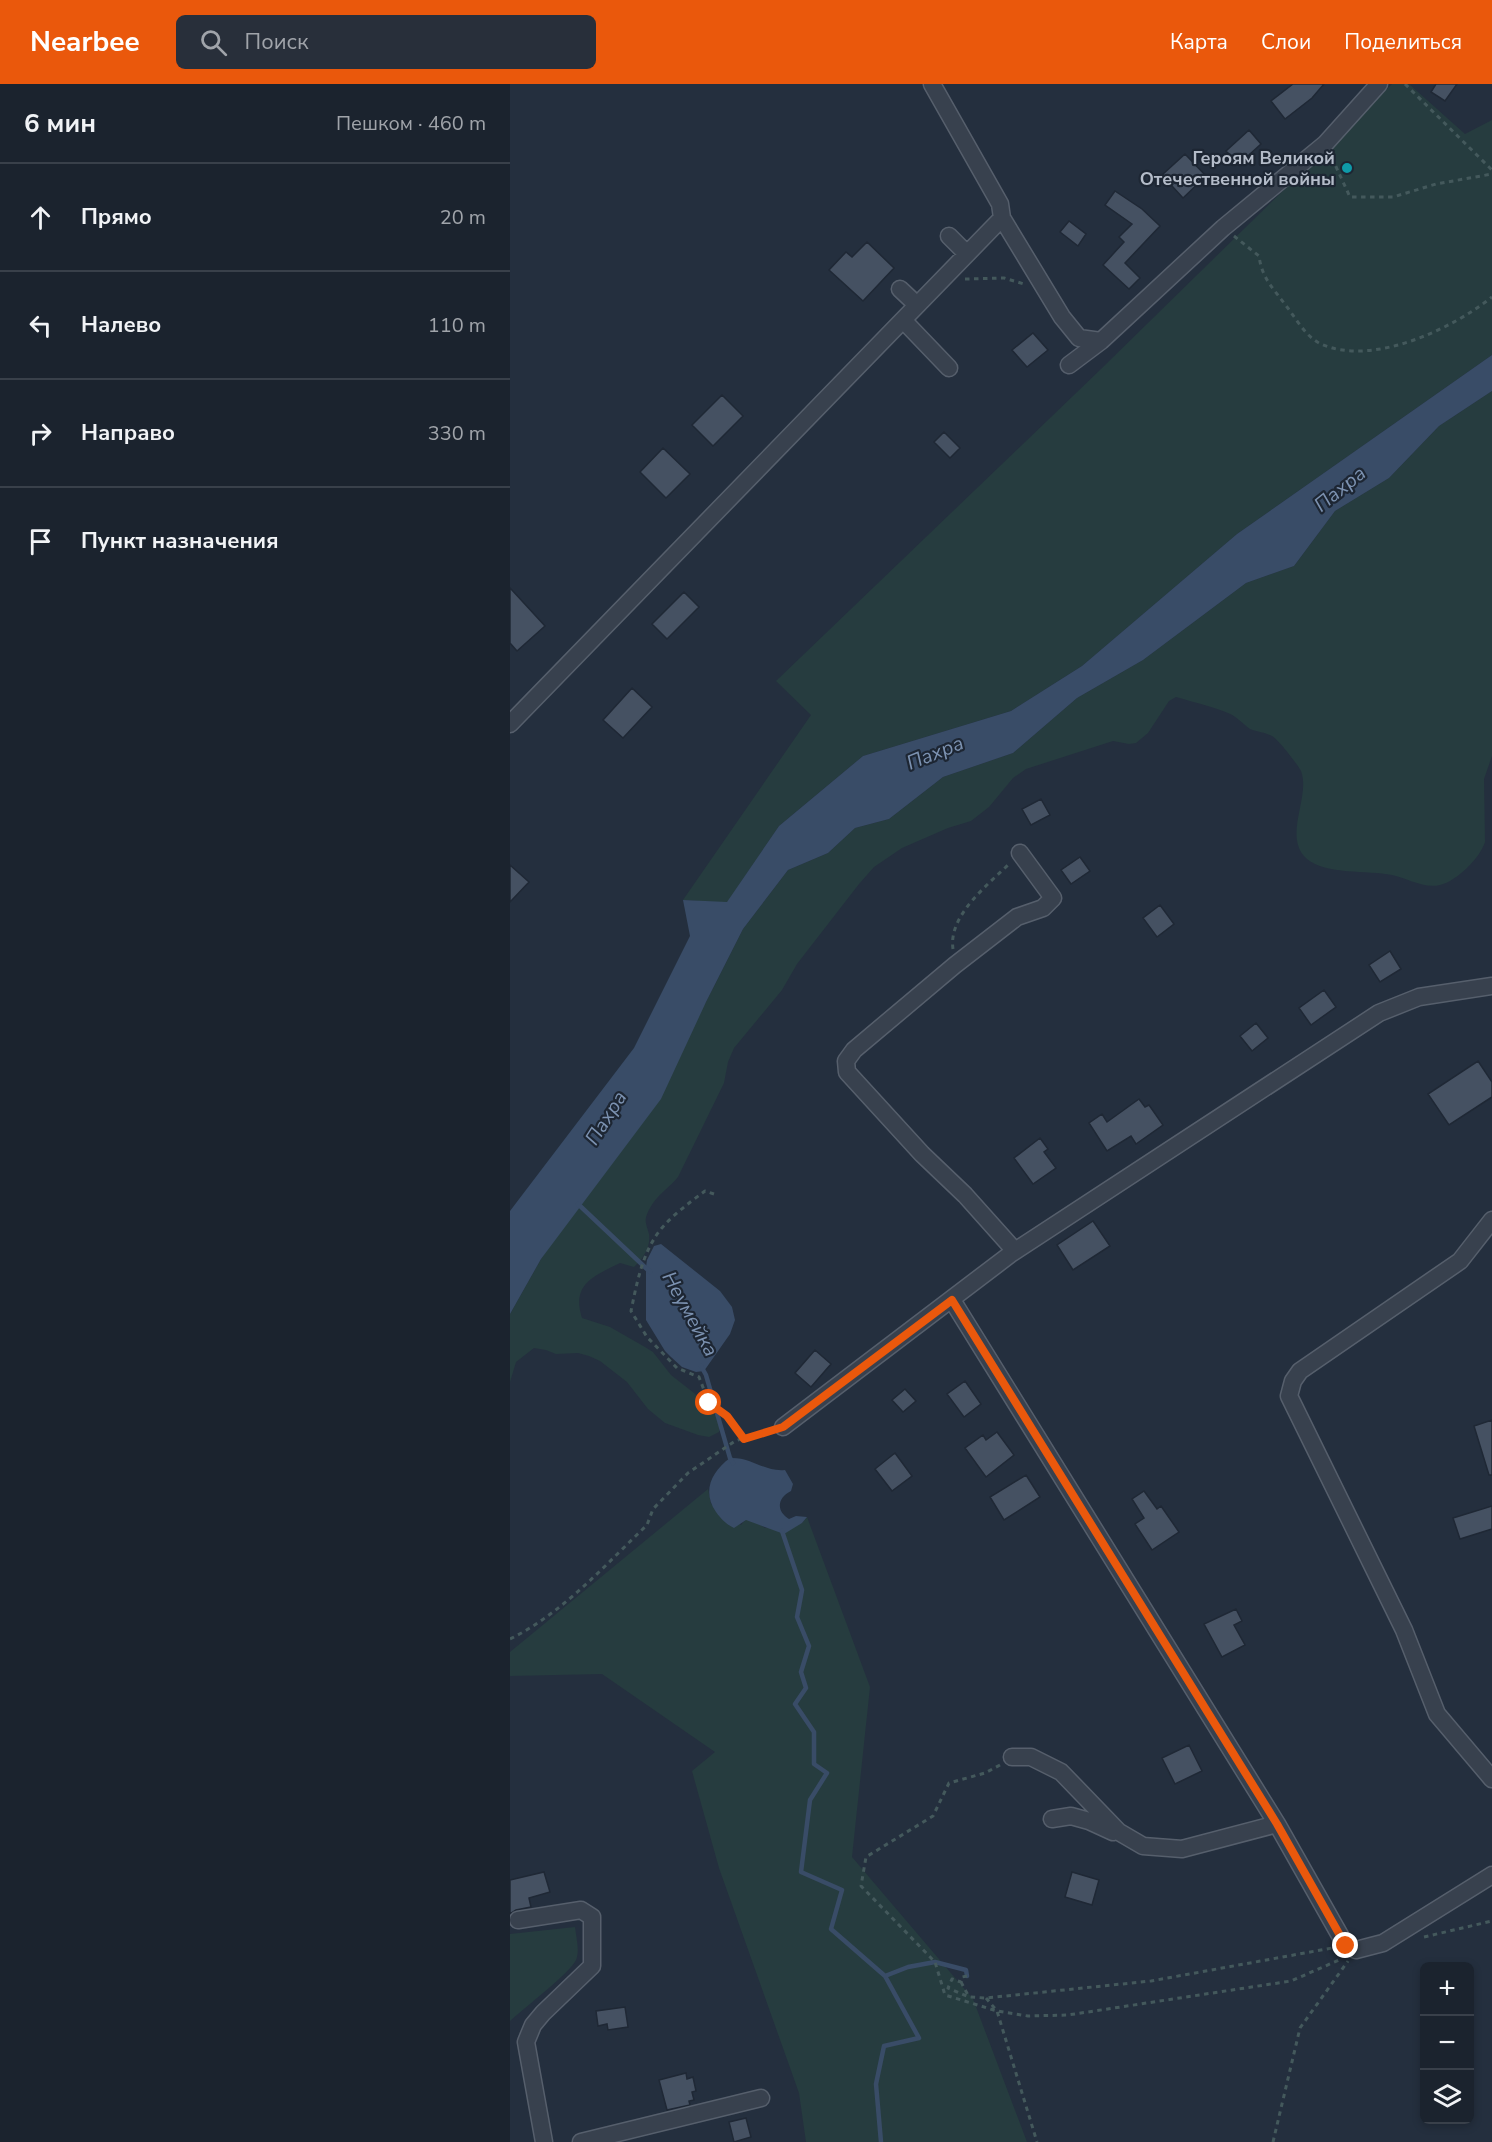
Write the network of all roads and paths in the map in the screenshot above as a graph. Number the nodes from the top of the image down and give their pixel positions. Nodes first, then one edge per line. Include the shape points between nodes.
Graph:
1 (932, 84) edge
2 (1379, 84) edge
3 (1405, 84) edge
4 (1325, 144) junction
5 (1492, 172) edge
6 (1002, 218) junction
7 (1223, 228) junction
8 (949, 236) dead end
9 (967, 254) junction
10 (942, 279) junction
11 (900, 289) dead end
12 (1046, 291) junction
13 (1492, 297) edge
14 (917, 305) junction
15 (903, 320) junction
16 (1101, 341) junction
17 (1069, 365) dead end
18 (949, 368) dead end
19 (510, 724) edge
20 (1020, 853) joint
21 (955, 965) junction
22 (1492, 986) edge
23 (714, 1194) dead end
24 (1492, 1220) edge
25 (1016, 1251) junction
26 (952, 1300) junction
27 (783, 1427) joint
28 (744, 1439) junction
29 (510, 1639) edge
30 (1012, 1757) joint
31 (1492, 1779) edge
32 (1052, 1819) dead end
33 (1277, 1824) junction
34 (1143, 1846) junction
35 (1492, 1875) edge
36 (518, 1920) dead end
37 (1492, 1921) edge
38 (1423, 1938) dead end
39 (1351, 1948) junction
40 (967, 1976) dead end
41 (961, 1982) junction
42 (969, 1997) junction
43 (986, 1998) junction
44 (997, 2011) junction
45 (761, 2098) dead end
46 (544, 2142) edge
47 (581, 2142) edge
48 (1037, 2142) edge
49 (1273, 2142) edge

1 - 6 street via 1000,204
2 - 4 street
3 - 5 path
4 - 5 path via 1350,196 1393,196
4 - 7 street
6 - 9 street
6 - 12 street
7 - 13 path via 1259,256 1261,272 1307,334 1340,350 1402,345
7 - 16 street
8 - 9 street
9 - 10 street
10 - 12 path via 1004,278
10 - 14 street
11 - 14 street
12 - 16 street via 1079,338
14 - 15 street
15 - 18 street
15 - 19 street
16 - 17 street
20 - 21 path via 963,913 951,936
20 - 21 street via 1053,898 1043,908 1017,917
21 - 25 street via 854,1050 846,1061 847,1072
22 - 25 street via 1419,997 1378,1013
23 - 28 path via 705,1191 654,1238 631,1311 647,1337 677,1368 699,1377 709,1403 727,1416
24 - 31 street via 1460,1261 1300,1371 1289,1396 1400,1620 1437,1714
25 - 26 street
26 - 27 street
26 - 33 street
27 - 28 path
28 - 29 path via 688,1473 652,1509 647,1525 573,1594 529,1630
30 - 34 street via 1031,1757 1061,1773 1119,1832
30 - 44 path via 985,1773 949,1783 933,1816 866,1857 861,1886 935,1962 945,1995
32 - 34 street via 1071,1816 1089,1821
33 - 34 street via 1182,1849
33 - 39 street
35 - 39 street via 1383,1943
36 - 46 street via 581,1910 592,1917 592,1966 543,2013 526,2042
37 - 38 path
39 - 43 path via 1151,1981
39 - 44 path via 1337,1962 1291,1981 1068,2015 1028,2016
39 - 49 path via 1300,2028
40 - 41 path
41 - 42 path
41 - 42 path via 952,1979 948,1988
42 - 43 path
43 - 44 path
44 - 48 path
45 - 47 street

